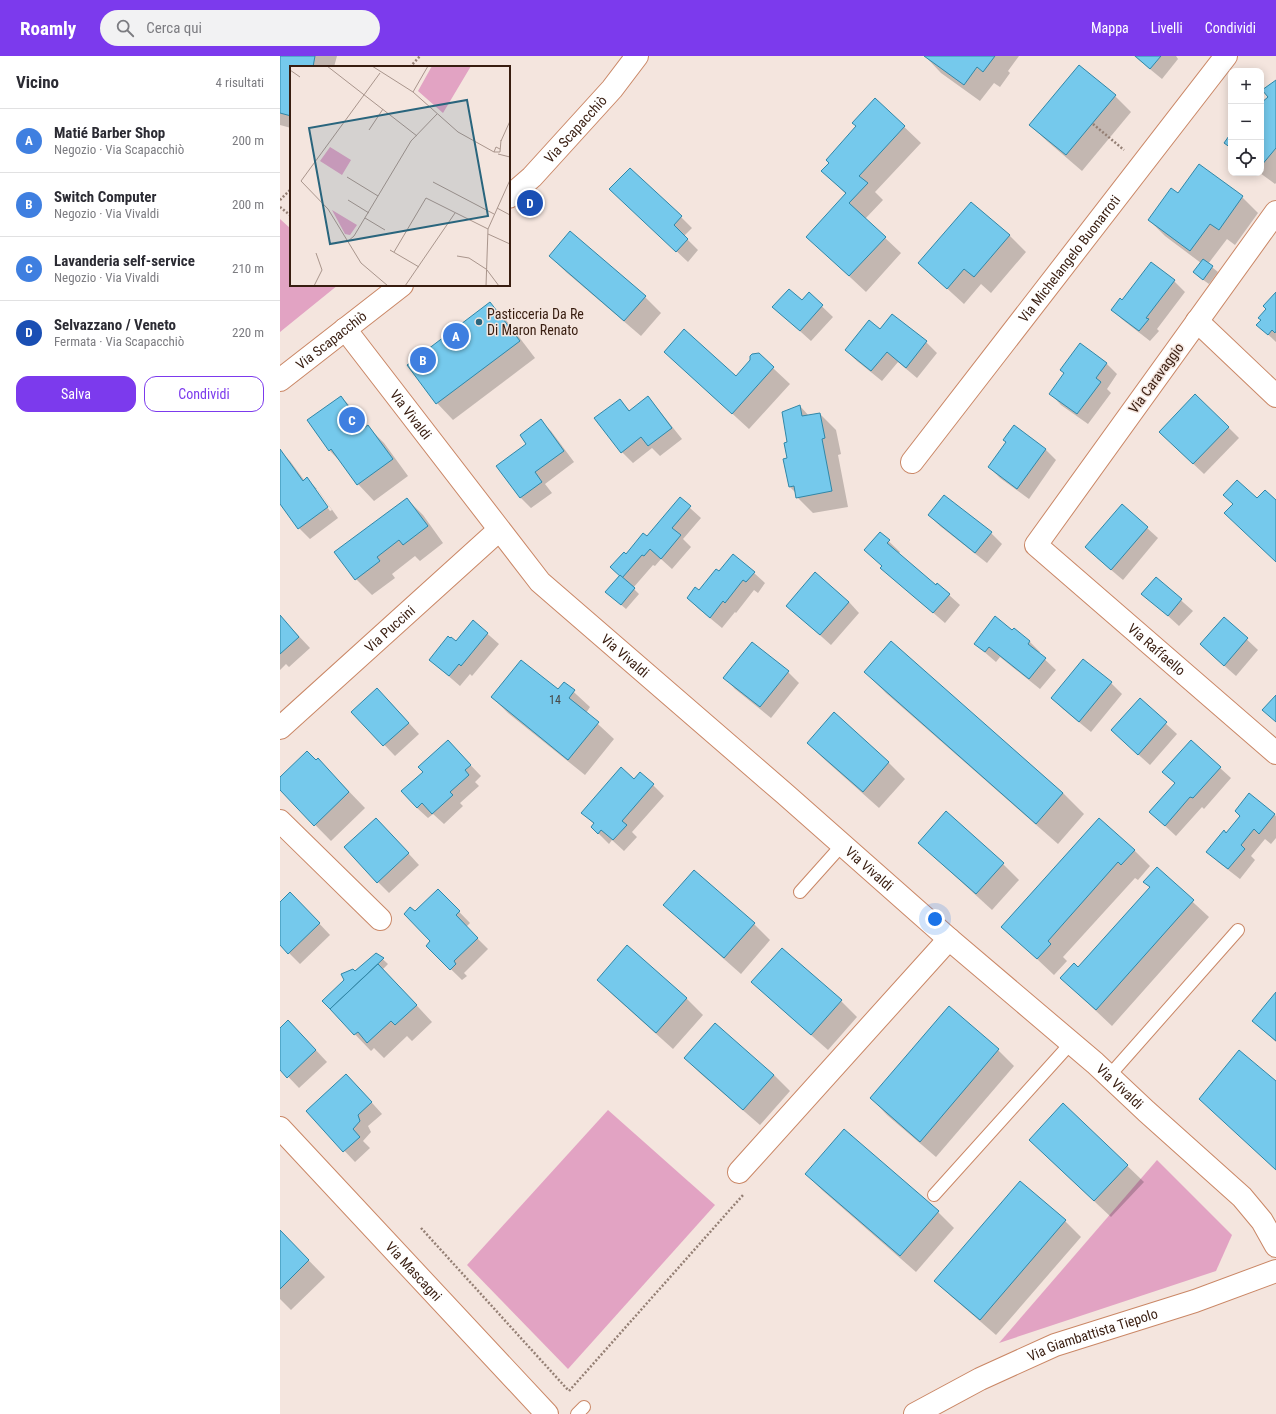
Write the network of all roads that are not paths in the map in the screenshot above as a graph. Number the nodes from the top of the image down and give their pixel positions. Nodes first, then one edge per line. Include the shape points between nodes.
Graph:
1 (637, 56) edge
2 (1226, 56) edge
3 (510, 196) edge
4 (1276, 212) edge
5 (401, 286) edge
6 (1197, 321) junction
7 (345, 329) junction
8 (280, 380) edge
9 (1276, 396) edge
10 (912, 462) dead end
11 (499, 530) junction
12 (1036, 545) joint
13 (280, 728) edge
14 (1276, 753) edge
15 (280, 820) edge
16 (842, 845) junction
17 (800, 892) dead end
18 (380, 919) dead end
19 (1238, 930) dead end
20 (949, 939) junction
21 (1071, 1043) junction
22 (1109, 1076) junction
23 (280, 1128) edge
24 (742, 1182) road end
25 (934, 1195) dead end
26 (1276, 1246) edge
27 (1276, 1271) edge
28 (547, 1414) edge
29 (916, 1414) edge

1 - 3 street, Via Scapacchiò via 612,89 532,177
2 - 10 street, Via Michelangelo Buonarroti
4 - 6 street, Via Caravaggio
5 - 7 street, Via Scapacchiò
6 - 9 street
6 - 12 street, Via Caravaggio
7 - 8 street, Via Scapacchiò
7 - 11 street, Via Vivaldi
11 - 13 street, Via Puccini
11 - 16 street, Via Vivaldi via 540,582
12 - 14 street, Via Raffaello
15 - 18 street
16 - 17 lane
16 - 20 street, Via Vivaldi
19 - 22 lane
20 - 21 street, Via Vivaldi
20 - 24 street
21 - 22 street, Via Vivaldi
21 - 25 lane
22 - 26 street, Via Vivaldi via 1242,1197 1262,1221
23 - 28 street, Via Mascagni
27 - 29 street, Via Giambattista Tiepolo via 1196,1301 1056,1345 980,1379

